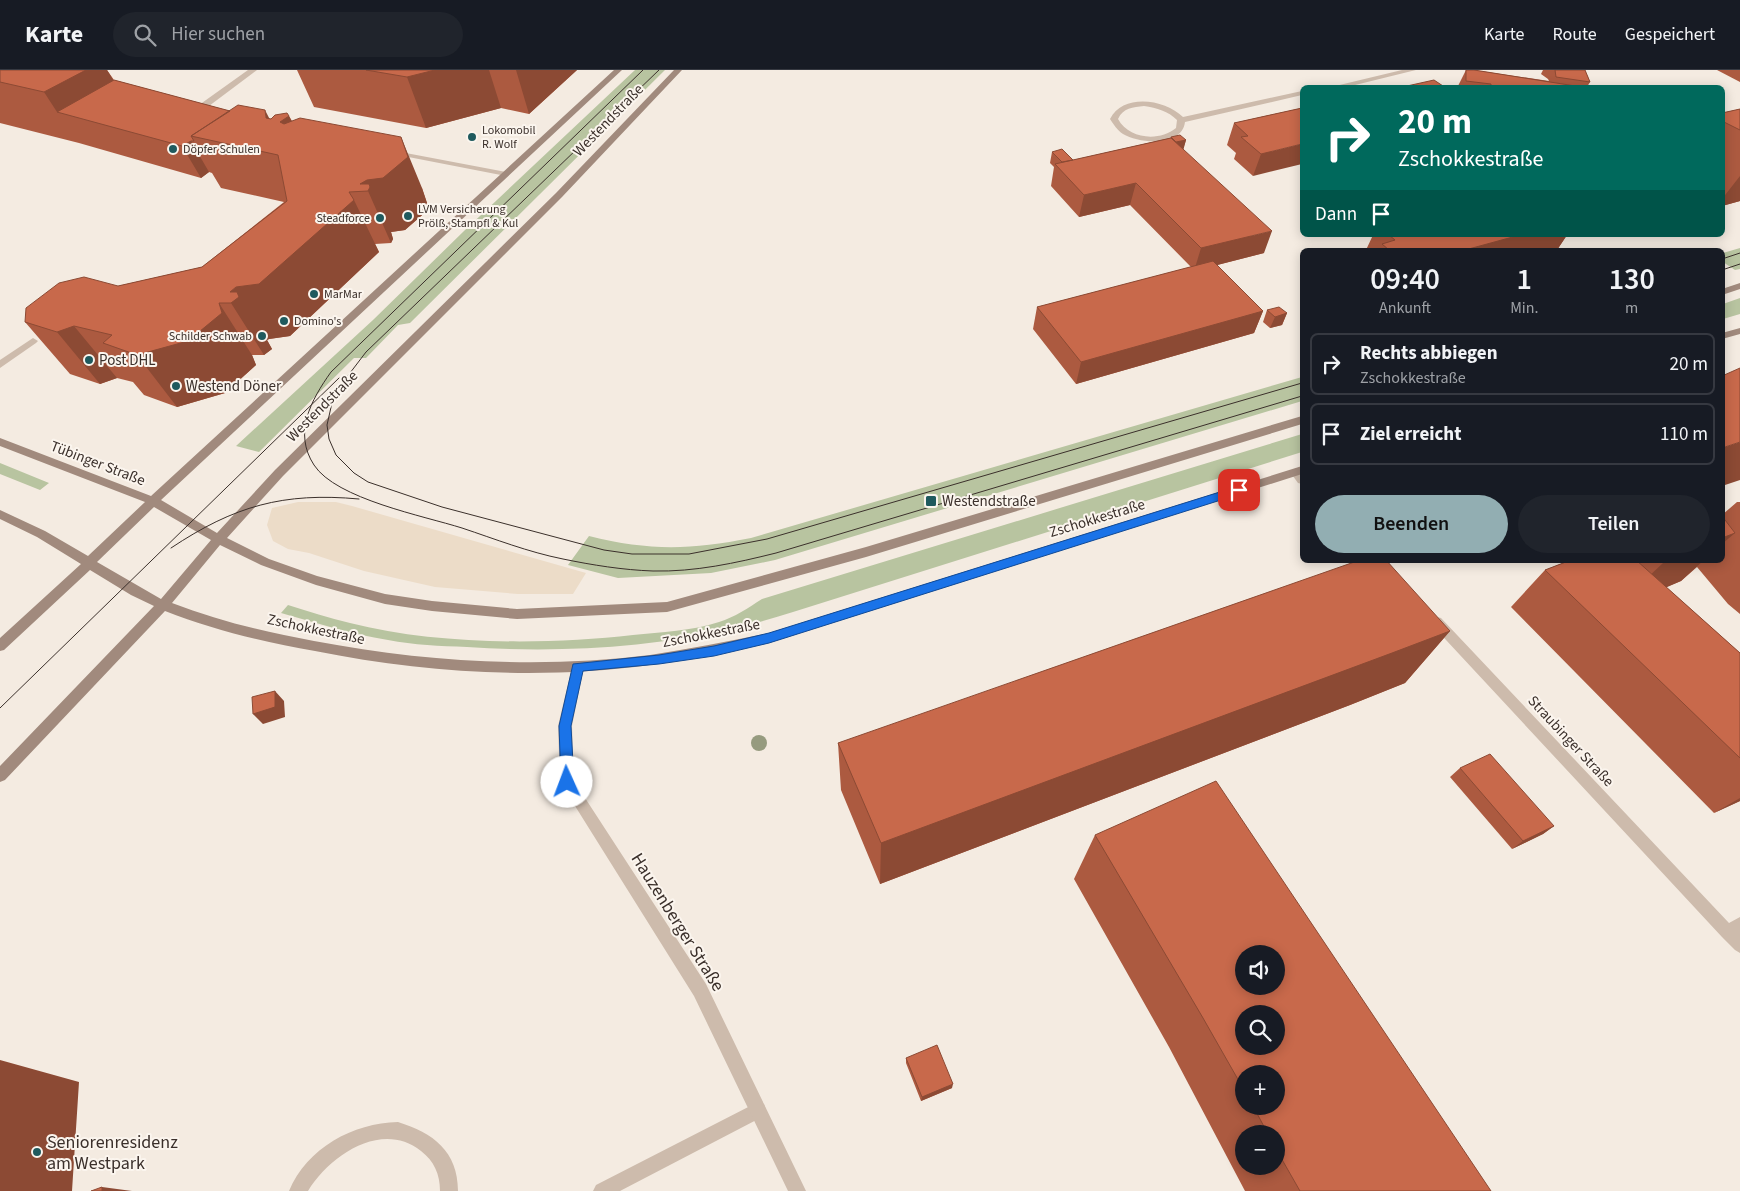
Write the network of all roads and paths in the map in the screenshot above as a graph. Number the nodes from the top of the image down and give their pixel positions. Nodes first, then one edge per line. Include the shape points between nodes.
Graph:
1 (253, 70) edge
2 (618, 70) edge
3 (678, 70) edge
4 (1412, 70) edge
5 (1344, 85) edge
6 (1300, 93) edge
7 (193, 104) edge
8 (202, 107) junction
9 (212, 109) edge
10 (1181, 120) junction
11 (383, 151) edge
12 (506, 174) junction
13 (1740, 286) edge
14 (1725, 291) edge
15 (1740, 331) edge
16 (1725, 335) edge
17 (34, 341) edge
18 (0, 365) edge
19 (1300, 421) edge
20 (0, 442) edge
21 (1300, 474) edge
22 (153, 501) junction
23 (0, 514) edge
24 (220, 540) junction
25 (88, 563) junction
26 (163, 605) junction
27 (1431, 615) edge
28 (0, 646) edge
29 (578, 667) junction
30 (0, 776) edge
31 (1734, 928) edge
32 (1740, 945) edge
33 (758, 1110) junction
34 (451, 1188) edge
35 (298, 1191) edge
36 (602, 1191) edge
37 (797, 1191) edge

1 - 8 street
2 - 12 main road, Westendstraße
3 - 24 main road, Westendstraße via 559,194 246,507
4 - 5 street
6 - 10 street
7 - 8 street
8 - 9 street
10 - 10 street via 1167,109 1144,104 1122,108 1114,118 1122,131 1157,139 1177,133
11 - 12 street
12 - 22 main road, Westendstraße
13 - 14 main road
15 - 16 main road
17 - 18 street
19 - 24 main road via 866,552 667,607 517,614 432,606 354,592 265,562
20 - 22 main road, Tübinger Straße
21 - 29 main road, Zschokkestraße via 769,638 659,660
22 - 24 main road, Tübinger Straße
22 - 25 main road, Westendstraße
23 - 25 main road via 47,537
24 - 26 main road, Westendstraße
25 - 26 main road, Zschokkestraße
25 - 28 main road, Westendstraße
26 - 29 main road, Zschokkestraße via 219,625 386,660 482,668
26 - 30 main road, Westendstraße
27 - 31 street, Straubinger Straße
29 - 33 street, Hauzenberger Straße via 565,726 567,782 700,990
31 - 32 street, Straubinger Straße
33 - 36 street
33 - 37 street, Hauzenberger Straße
34 - 35 street via 441,1158 424,1139 402,1130 375,1131 348,1140 321,1161

